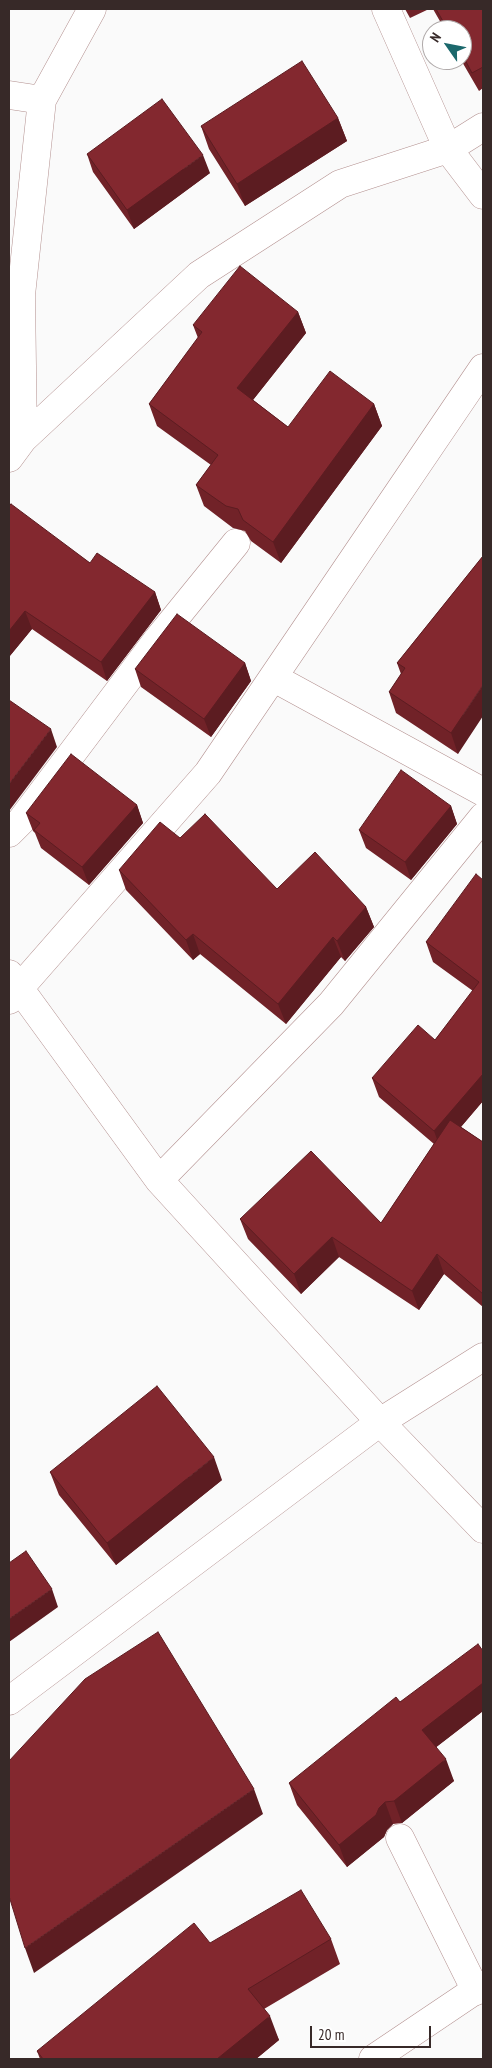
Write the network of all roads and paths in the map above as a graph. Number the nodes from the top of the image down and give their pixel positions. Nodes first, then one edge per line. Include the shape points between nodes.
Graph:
1 (92, 9) edge
2 (386, 9) edge
3 (9, 95) edge
4 (42, 100) junction
5 (483, 127) edge
6 (448, 149) junction
7 (483, 195) edge
8 (483, 368) edge
9 (16, 449) edge
10 (236, 543) dead end
11 (274, 678) junction
12 (483, 792) edge
13 (483, 817) edge
14 (9, 833) edge
15 (13, 988) edge
16 (159, 1180) junction
17 (483, 1357) edge
18 (380, 1422) junction
19 (483, 1528) edge
20 (9, 1701) edge
21 (400, 1838) dead end
22 (480, 1988) edge
23 (373, 2059) edge

1 - 4 street
2 - 6 street
3 - 4 street
4 - 9 street via 21,295
5 - 6 street
6 - 7 street
6 - 9 street via 340,184 199,275
8 - 11 street
10 - 14 street
11 - 12 street
11 - 15 street via 208,773
13 - 16 street via 331,1004
15 - 16 street
16 - 18 street
17 - 18 street
18 - 19 street
18 - 20 street
21 - 22 street
22 - 23 street

